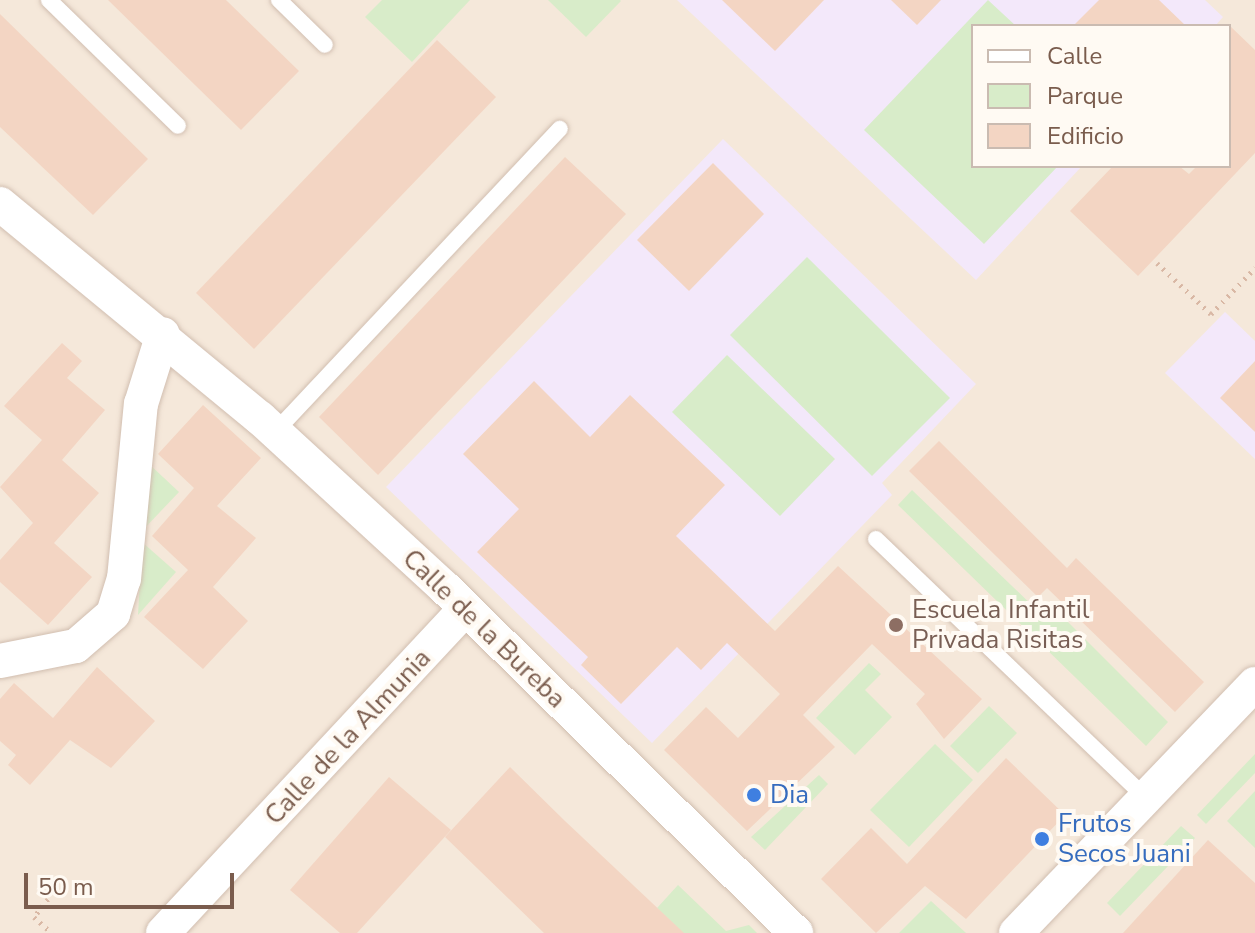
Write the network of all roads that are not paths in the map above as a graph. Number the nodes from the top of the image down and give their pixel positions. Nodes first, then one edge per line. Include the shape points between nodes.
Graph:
1 (49, 0) edge
2 (279, 0) edge
3 (325, 45) dead end
4 (178, 126) dead end
5 (560, 129) dead end
6 (0, 204) edge
7 (163, 334) junction
8 (275, 432) junction
9 (876, 539) dead end
10 (465, 609) junction
11 (0, 661) edge
12 (1255, 684) edge
13 (1145, 797) junction
14 (163, 933) edge
15 (796, 933) edge
16 (1016, 933) edge

1 - 4 lane
2 - 3 lane
5 - 8 lane
6 - 7 street, Calle de la Bureba
7 - 8 street, Calle de la Bureba
7 - 11 street via 141,404 124,579 113,614 76,646
8 - 10 street, Calle de la Bureba
9 - 13 lane
10 - 14 street, Calle de la Almunia
10 - 15 street, Calle de la Bureba
12 - 13 street
13 - 16 street

